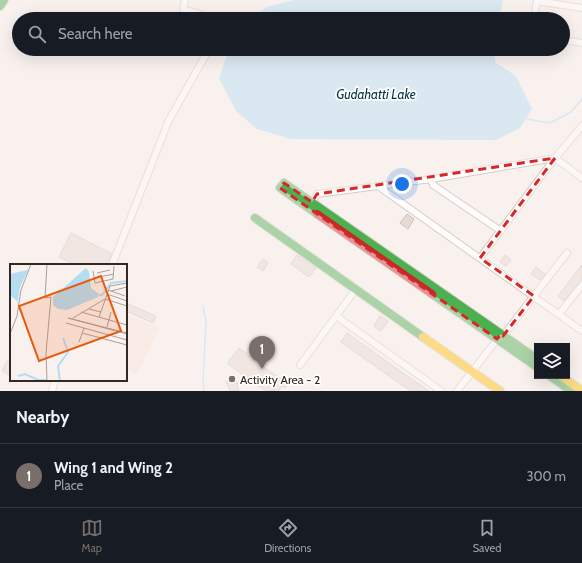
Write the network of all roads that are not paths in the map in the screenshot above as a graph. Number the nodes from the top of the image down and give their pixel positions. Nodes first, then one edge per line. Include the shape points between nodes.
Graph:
1 (4, 0) edge
2 (186, 0) edge
3 (537, 1) edge
4 (561, 2) edge
5 (0, 6) edge
6 (582, 8) edge
7 (192, 12) edge
8 (535, 12) edge
9 (570, 41) edge
10 (582, 43) edge
11 (205, 56) edge
12 (581, 128) edge
13 (555, 158) junction
14 (582, 178) edge
15 (431, 179) junction
16 (378, 186) junction
17 (312, 202) junction
18 (255, 218) dead end
19 (501, 230) junction
20 (567, 253) dead end
21 (480, 258) junction
22 (112, 264) edge
23 (582, 285) edge
24 (356, 289) junction
25 (534, 296) junction
26 (559, 314) junction
27 (336, 316) junction
28 (581, 329) edge
29 (500, 336) junction
30 (534, 357) edge
31 (534, 364) edge
32 (300, 365) dead end
33 (472, 371) junction
34 (555, 379) edge
35 (564, 379) edge
36 (55, 381) edge
37 (574, 390) edge
38 (52, 391) edge
39 (441, 391) edge
40 (457, 391) edge
41 (500, 391) edge

1 - 5 street
2 - 7 street via 182,9
3 - 4 street
3 - 8 street
4 - 6 street
9 - 10 street
11 - 22 street via 169,120
12 - 13 street
13 - 14 street
13 - 15 street
13 - 19 street
15 - 16 street
15 - 19 street via 433,185
16 - 17 street via 317,194
16 - 21 street
17 - 29 street
17 - 29 street via 284,183 280,188
18 - 24 street
19 - 21 street
20 - 25 street
21 - 25 street
23 - 26 street
24 - 27 street
24 - 33 street
25 - 26 street
25 - 29 street
26 - 28 street
27 - 32 street
27 - 39 street
29 - 30 street
29 - 31 street
29 - 33 street
33 - 40 street
33 - 41 street
34 - 37 street
35 - 37 street
36 - 38 street

